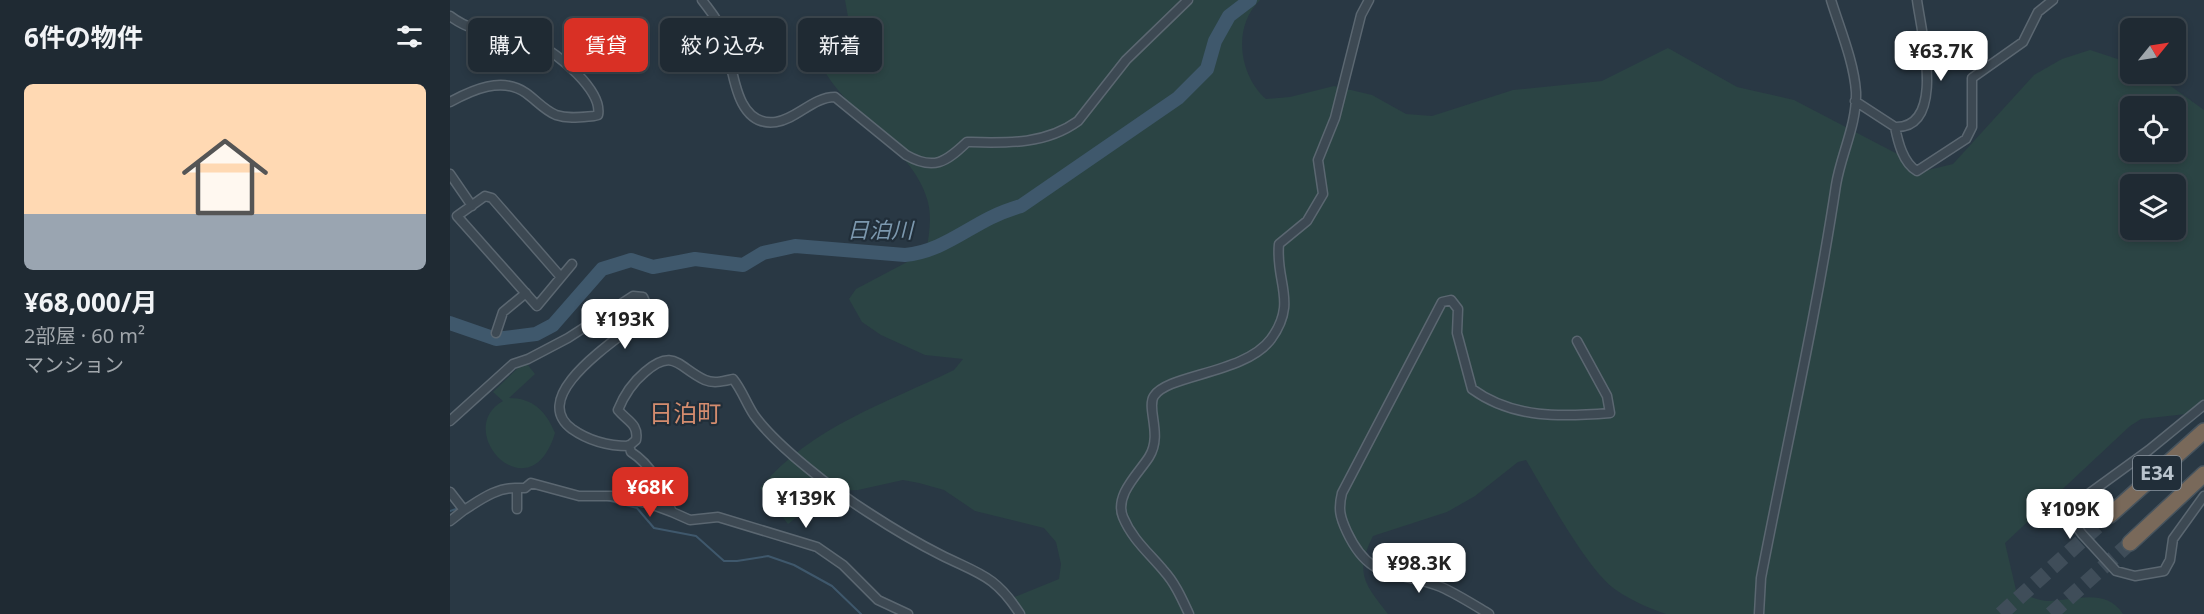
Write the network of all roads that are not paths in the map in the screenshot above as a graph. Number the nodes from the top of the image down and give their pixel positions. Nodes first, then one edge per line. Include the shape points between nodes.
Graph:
1 (702, 0) edge
2 (1188, 0) edge
3 (1369, 0) edge
4 (1831, 0) edge
5 (1917, 0) edge
6 (2053, 0) edge
7 (450, 16) edge
8 (1855, 101) junction
9 (450, 102) edge
10 (1895, 127) junction
11 (450, 174) edge
12 (472, 206) junction
13 (572, 264) dead end
14 (560, 276) junction
15 (526, 293) junction
16 (500, 329) dead end
17 (1577, 341) dead end
18 (2204, 405) edge
19 (450, 422) edge
20 (2204, 431) edge
21 (629, 445) junction
22 (2204, 474) edge
23 (524, 486) junction
24 (450, 492) edge
25 (2204, 496) edge
26 (463, 508) junction
27 (517, 509) dead end
28 (672, 512) junction
29 (2110, 515) tunnel mouth
30 (450, 521) edge
31 (2130, 543) tunnel mouth
32 (908, 614) edge
33 (1020, 614) edge
34 (1189, 614) edge
35 (1489, 614) edge
36 (1759, 614) edge

1 - 2 street via 723,33 738,93 754,118 778,122 826,97 835,97 906,155 918,162 933,163 947,161 967,142 1022,142 1050,137 1068,128 1078,121 1126,60
3 - 34 street via 1361,15 1335,118 1318,160 1323,194 1307,221 1279,244 1277,259 1286,301 1283,315 1271,339 1256,354 1215,372 1173,383 1154,395 1157,436 1151,454 1121,503 1122,515 1139,544 1164,571
4 - 8 street via 1852,69
5 - 10 street via 1928,80 1926,95 1920,116 1905,128
6 - 10 street via 2038,12 2023,42 1972,78 1972,127 1966,139 1917,171 1903,154
7 - 9 street via 476,31 547,49 578,75 599,110 594,116 559,116 511,86 478,89
8 - 10 street
8 - 36 street via 1850,136 1836,181 1826,256 1763,567
11 - 12 street
12 - 14 street via 485,196 492,198
12 - 15 street via 457,216
13 - 14 street
14 - 15 street via 537,306
15 - 16 street via 503,312
17 - 35 street via 1607,396 1610,413 1537,415 1497,403 1472,389 1457,333 1458,309 1451,300 1443,302 1342,493 1340,517 1363,560 1380,571 1442,587
18 - 25 street via 2083,498 2075,512 2077,527 2116,571 2136,576 2164,571 2173,539
19 - 21 street via 513,364 568,338 633,296 643,297 647,306 645,316 572,376 561,401 565,422 573,429 605,445
20 - 29 highway, E34
21 - 28 street via 631,452 652,472
21 - 33 street via 638,432 618,410 637,379 656,362 669,359 681,363 705,380 717,383 733,379 753,414 790,453 867,512 941,555 978,570 996,583
22 - 31 highway, E34
23 - 26 street via 491,493
23 - 27 street
23 - 28 street via 579,496 610,496
24 - 26 street
26 - 30 street
28 - 32 street via 690,520 718,518 776,532 817,547 843,565 878,600

